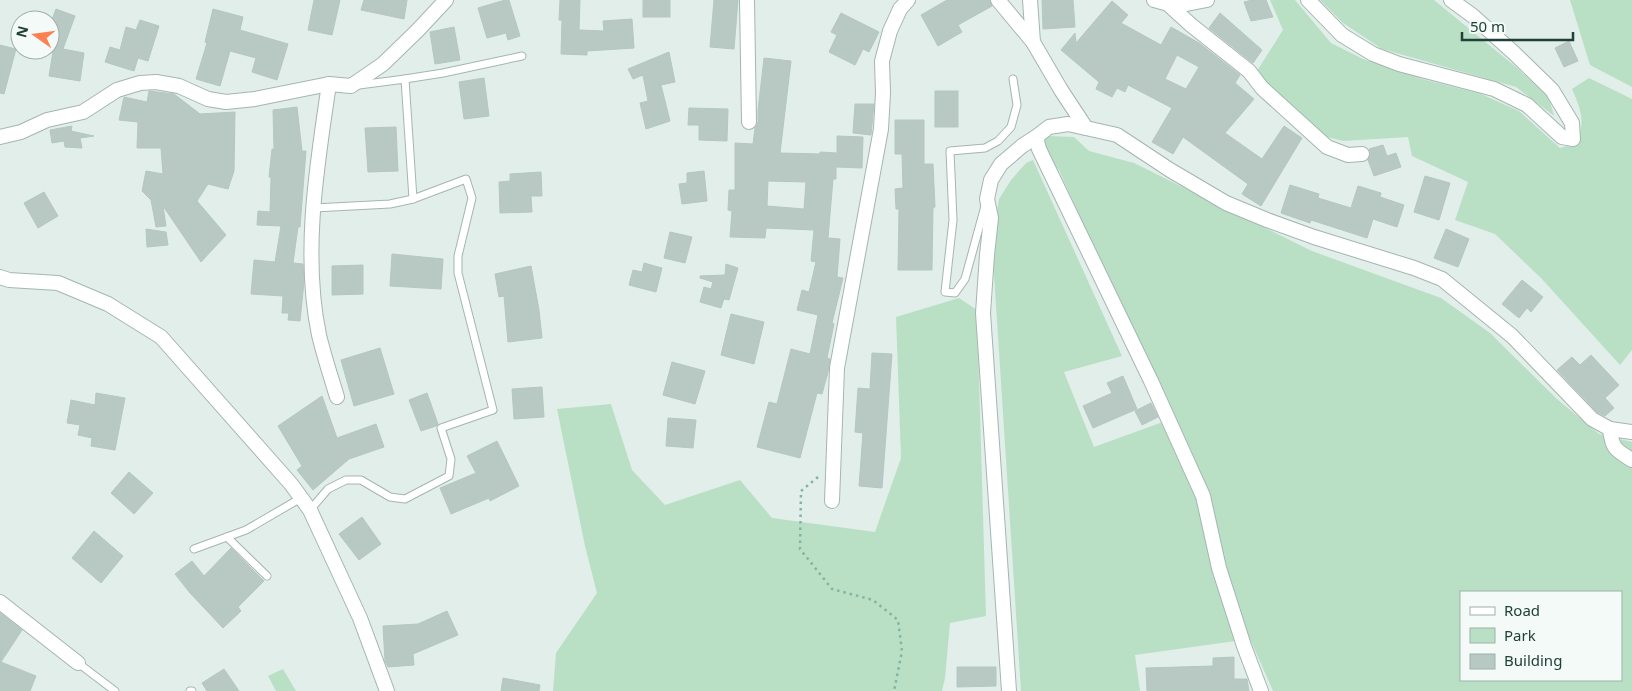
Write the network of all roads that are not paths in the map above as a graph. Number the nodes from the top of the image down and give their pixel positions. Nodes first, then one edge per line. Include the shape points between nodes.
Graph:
1 (446, 0) edge
2 (747, 0) edge
3 (908, 0) edge
4 (998, 0) edge
5 (1030, 0) edge
6 (1154, 0) edge
7 (1207, 0) edge
8 (1308, 0) edge
9 (1451, 0) edge
10 (1168, 4) junction
11 (1033, 42) junction
12 (522, 56) dead end
13 (405, 79) junction
14 (1013, 79) dead end
15 (329, 84) junction
16 (351, 86) junction
17 (749, 122) dead end
18 (1086, 128) junction
19 (0, 137) edge
20 (1036, 137) junction
21 (1362, 154) dead end
22 (987, 198) junction
23 (413, 199) junction
24 (314, 208) junction
25 (0, 277) edge
26 (337, 397) dead end
27 (1610, 429) junction
28 (1632, 432) edge
29 (1632, 460) edge
30 (301, 498) junction
31 (832, 501) dead end
32 (310, 510) junction
33 (227, 537) junction
34 (194, 549) dead end
35 (267, 576) dead end
36 (0, 602) edge
37 (78, 663) joint
38 (115, 691) edge
39 (387, 691) edge
40 (1009, 691) edge
41 (1261, 691) edge

1 - 16 street via 383,64
2 - 17 street
3 - 31 street via 890,31 882,61 880,129 837,368
4 - 11 street
5 - 11 street
6 - 10 street
7 - 10 street via 1176,6
8 - 9 street via 1342,35 1373,54 1494,90 1527,105 1562,137 1573,139 1572,123 1552,90
10 - 21 street via 1249,71 1262,88 1327,147 1348,154
11 - 18 street
12 - 13 lane
13 - 16 lane
13 - 23 lane
14 - 22 lane via 1017,105 1011,127 998,141 985,148 950,151 953,220 945,292 955,293 964,279
15 - 16 street
15 - 19 street via 226,102 179,86 140,83 117,90 83,112
15 - 24 street
18 - 20 street via 1068,124 1049,127
18 - 27 street via 1117,135 1226,203 1314,237 1442,279 1512,336 1592,419
20 - 22 street via 1001,164
20 - 41 street via 1203,496 1220,568
22 - 40 street via 991,218 983,313
23 - 24 lane via 390,204
23 - 32 lane via 466,179 472,198 458,256 458,273 493,410 441,428 451,459 449,476 405,499 390,497 361,480 346,480 328,489
24 - 26 street via 314,299 319,335
25 - 30 street via 58,283 108,304 161,336
27 - 28 street
27 - 29 street via 1611,442
30 - 32 street
30 - 33 lane via 246,530
32 - 39 street via 360,618
33 - 34 lane
33 - 35 lane
36 - 37 street
37 - 38 lane

